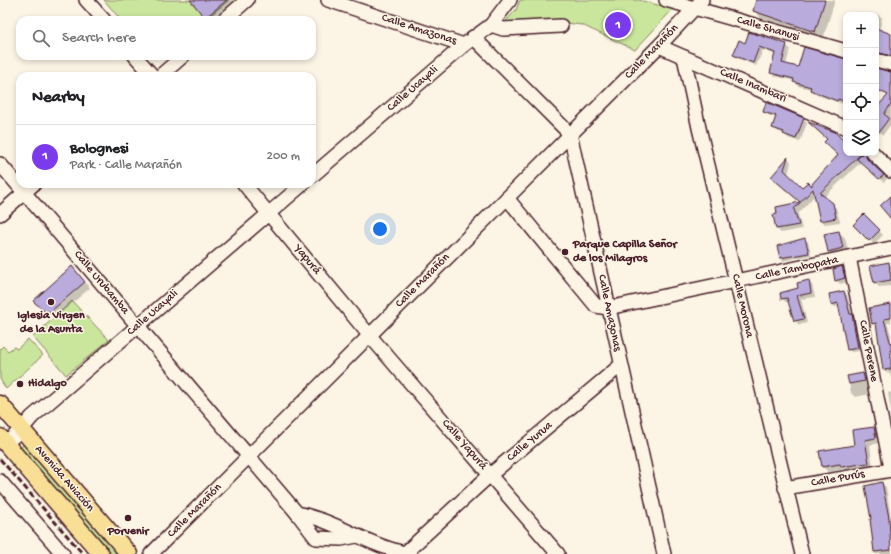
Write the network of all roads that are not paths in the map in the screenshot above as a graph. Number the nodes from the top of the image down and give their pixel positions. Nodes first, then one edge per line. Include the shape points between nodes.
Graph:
1 (86, 0) edge
2 (247, 0) edge
3 (328, 0) edge
4 (510, 0) edge
5 (666, 0) edge
6 (698, 4) edge
7 (100, 16) edge
8 (229, 16) edge
9 (491, 25) junction
10 (561, 26) dead end
11 (469, 41) junction
12 (659, 46) junction
13 (843, 50) edge
14 (684, 57) junction
15 (139, 60) edge
16 (178, 60) edge
17 (879, 61) edge
18 (891, 64) edge
19 (149, 72) edge
20 (165, 72) edge
21 (843, 127) edge
22 (570, 134) junction
23 (876, 156) edge
24 (0, 164) edge
25 (891, 171) edge
26 (316, 173) edge
27 (16, 177) edge
28 (29, 188) edge
29 (247, 188) edge
30 (298, 188) edge
31 (507, 198) junction
32 (0, 214) edge
33 (269, 214) junction
34 (891, 248) edge
35 (849, 258) junction
36 (736, 282) junction
37 (608, 308) junction
38 (138, 326) junction
39 (370, 336) junction
40 (620, 365) junction
41 (0, 404) edge
42 (21, 430) junction
43 (3, 440) edge
44 (248, 458) junction
45 (891, 469) edge
46 (490, 475) junction
47 (0, 481) edge
48 (784, 488) junction
49 (297, 513) junction
50 (357, 536) junction
51 (63, 554) edge
52 (101, 554) edge
53 (129, 554) edge
54 (151, 554) edge
55 (407, 554) edge
56 (558, 554) edge
57 (664, 554) edge
58 (802, 554) edge

1 - 7 street
2 - 8 street
3 - 11 street, Calle Amazonas
4 - 9 street, Calle Ucayali
5 - 6 street, Calle Shanusi
6 - 12 street, Calle Marañón
6 - 13 street, Calle Shanusi
9 - 10 street via 503,29
9 - 11 street, Calle Ucayali
11 - 22 street, Calle Amazonas
11 - 26 street, Calle Ucayali
12 - 14 street, Calle Inambari
12 - 22 street, Calle Marañón
14 - 21 street, Calle Inambari
14 - 36 street, Calle Morona
15 - 19 street
16 - 20 street
17 - 18 street
22 - 31 street, Calle Marañón
22 - 37 street, Calle Amazonas
23 - 25 street
24 - 27 street, Calle Urubamba
28 - 32 street
28 - 38 street, Calle Urubamba
29 - 33 street, Yapurá
30 - 33 street, Calle Ucayali
31 - 37 street via 596,306
31 - 39 street, Calle Marañón
33 - 38 street, Calle Ucayali
33 - 39 street, Yapurá
34 - 35 street, Calle Tambopata
35 - 36 street, Calle Tambopata
35 - 45 street, Calle Perene
36 - 37 street, Calle Tambopata
36 - 48 street, Calle Morona
37 - 40 street, Calle Amazonas
38 - 42 street, Calle Ucayali via 32,417
38 - 44 street, Calle Urubamba
39 - 44 street, Calle Marañón
39 - 46 street, Calle Yapurá
40 - 46 street, Calle Yurua
40 - 57 street, Calle Amazonas
41 - 42 main road, Avenida Aviación
42 - 43 street, Calle Ucayali
42 - 53 main road, Avenida Aviación
43 - 52 main road, Avenida Aviación
44 - 49 street, Calle Urubamba
44 - 54 street, Calle Marañón
45 - 48 street, Calle Purús
46 - 55 street, Calle Yurua
46 - 56 street, Calle Yapurá
47 - 51 street
48 - 58 street, Calle Morona
49 - 50 street
49 - 50 street, Calle Urubamba via 316,538 341,539
50 - 55 street

